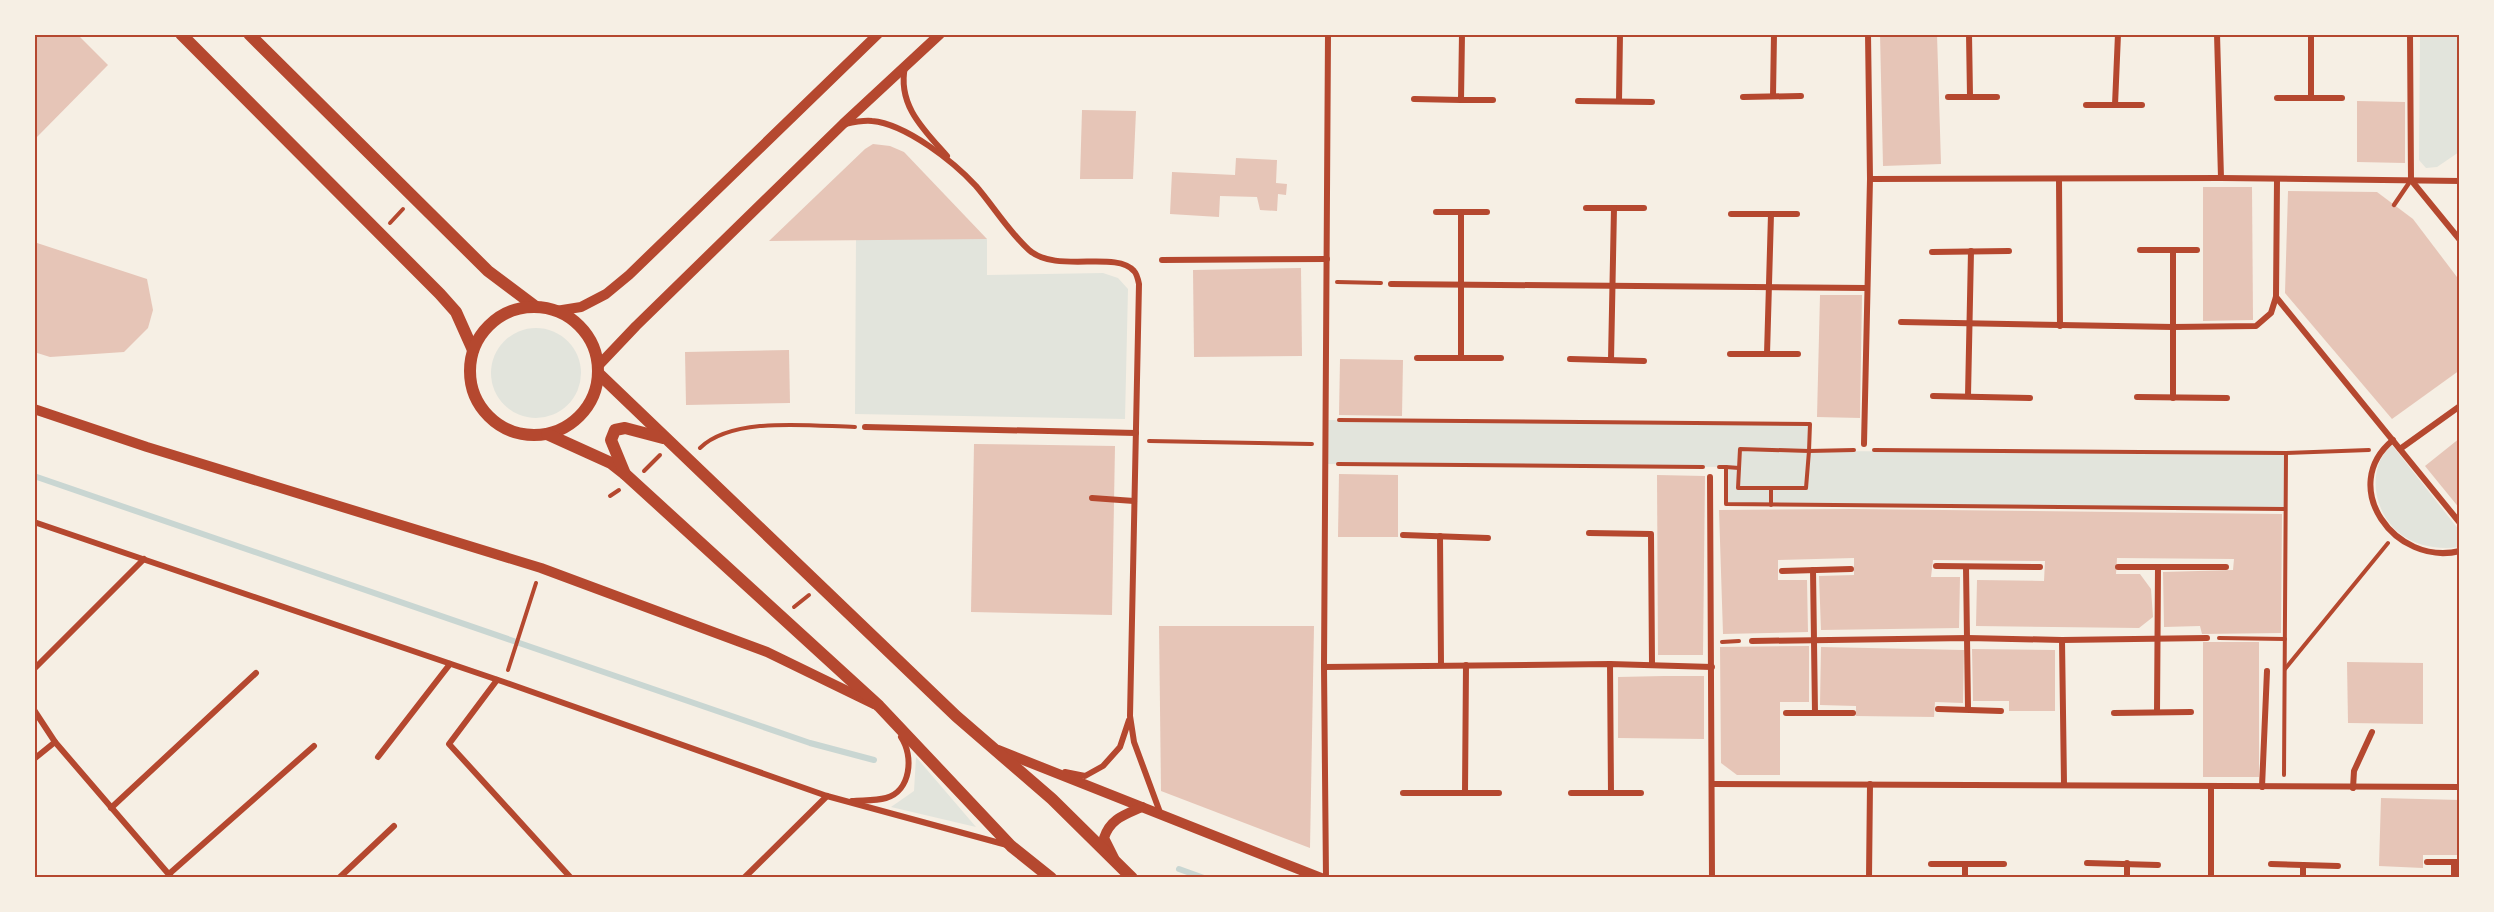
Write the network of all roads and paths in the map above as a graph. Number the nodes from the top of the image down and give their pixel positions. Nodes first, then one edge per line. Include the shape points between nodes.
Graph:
1 (181, 34) edge
2 (249, 34) edge
3 (878, 34) edge
4 (940, 34) edge
5 (1328, 34) edge
6 (1462, 34) edge
7 (1620, 34) edge
8 (1774, 34) edge
9 (1868, 34) edge
10 (1969, 34) edge
11 (2118, 34) edge
12 (2217, 34) edge
13 (2311, 34) edge
14 (2410, 34) edge
15 (905, 65) junction
16 (1773, 96) junction
17 (1801, 96) dead end
18 (1970, 96) junction
19 (1743, 97) dead end
20 (1948, 97) dead end
21 (1997, 97) dead end
22 (2311, 97) junction
23 (2277, 98) dead end
24 (2342, 98) dead end
25 (1414, 99) dead end
26 (1461, 100) junction
27 (1493, 100) dead end
28 (1578, 101) dead end
29 (1619, 101) junction
30 (1652, 102) dead end
31 (2086, 105) dead end
32 (2115, 105) junction
33 (2142, 105) dead end
34 (843, 124) junction
35 (952, 161) junction
36 (2059, 178) junction
37 (2221, 178) junction
38 (1870, 179) junction
39 (2277, 180) junction
40 (2411, 180) junction
41 (2460, 181) edge
42 (414, 198) junction
43 (2394, 205) dead end
44 (1586, 208) dead end
45 (1614, 208) junction
46 (1644, 208) dead end
47 (1436, 212) dead end
48 (1461, 212) junction
49 (1487, 212) dead end
50 (1731, 214) dead end
51 (1771, 214) junction
52 (1797, 214) dead end
53 (380, 234) junction
54 (2460, 240) edge
55 (2140, 250) dead end
56 (2197, 250) dead end
57 (1971, 251) junction
58 (2009, 251) dead end
59 (2173, 251) junction
60 (1932, 252) dead end
61 (1327, 259) junction
62 (1162, 260) dead end
63 (1327, 282) junction
64 (1391, 284) joint
65 (1461, 284) junction
66 (1613, 286) junction
67 (1770, 287) junction
68 (1867, 288) junction
69 (2276, 297) junction
70 (536, 307) junction
71 (556, 311) junction
72 (1901, 322) dead end
73 (1968, 323) junction
74 (2060, 326) junction
75 (2173, 327) junction
76 (473, 350) junction
77 (1730, 354) dead end
78 (1767, 354) junction
79 (1798, 354) dead end
80 (1461, 357) junction
81 (1417, 358) dead end
82 (1501, 358) dead end
83 (1570, 359) dead end
84 (1611, 360) junction
85 (1644, 361) dead end
86 (598, 370) junction
87 (1933, 396) dead end
88 (1968, 396) junction
89 (2137, 397) dead end
90 (2030, 398) dead end
91 (2173, 398) junction
92 (2227, 398) dead end
93 (2460, 406) edge
94 (34, 409) edge
95 (1326, 420) junction
96 (865, 427) joint
97 (1136, 433) junction
98 (547, 434) junction
99 (2393, 440) junction
100 (1136, 441) junction
101 (668, 442) junction
102 (1325, 444) junction
103 (1866, 447) joint
104 (2400, 449) junction
105 (1856, 450) dead end
106 (2382, 450) junction
107 (1809, 451) junction
108 (2286, 453) junction
109 (689, 459) junction
110 (1325, 464) junction
111 (1726, 467) junction
112 (1739, 468) junction
113 (629, 477) junction
114 (1710, 477) dead end
115 (1771, 488) junction
116 (1092, 498) dead end
117 (1134, 501) junction
118 (1771, 505) junction
119 (2285, 509) junction
120 (34, 522) edge
121 (2460, 523) edge
122 (1589, 533) dead end
123 (1403, 535) dead end
124 (1440, 536) junction
125 (2394, 536) junction
126 (1488, 538) dead end
127 (2460, 551) edge
128 (144, 559) junction
129 (1936, 567) dead end
130 (1966, 567) junction
131 (2040, 567) dead end
132 (2118, 567) dead end
133 (2158, 567) junction
134 (2226, 567) dead end
135 (541, 568) junction
136 (1851, 569) dead end
137 (1814, 570) junction
138 (1782, 571) dead end
139 (821, 587) junction
140 (782, 617) junction
141 (1968, 638) junction
142 (2207, 638) joint
143 (1815, 639) junction
144 (2285, 639) junction
145 (2062, 640) junction
146 (2158, 640) junction
147 (1752, 641) joint
148 (1712, 642) junction
149 (513, 653) dead end
150 (450, 664) junction
151 (1611, 664) junction
152 (1652, 664) junction
153 (1441, 665) junction
154 (1466, 665) junction
155 (1324, 667) junction
156 (1712, 667) junction
157 (34, 669) edge
158 (2285, 669) junction
159 (2266, 671) dead end
160 (256, 673) dead end
161 (497, 680) junction
162 (879, 706) junction
163 (1938, 709) dead end
164 (34, 710) edge
165 (1968, 710) junction
166 (2001, 711) dead end
167 (1786, 712) dead end
168 (1815, 712) junction
169 (2157, 712) junction
170 (2191, 712) dead end
171 (1852, 713) dead end
172 (2114, 713) dead end
173 (1130, 716) junction
174 (891, 721) junction
175 (2372, 732) dead end
176 (55, 741) junction
177 (314, 746) dead end
178 (997, 749) junction
179 (378, 757) dead end
180 (34, 759) edge
181 (1045, 769) junction
182 (1712, 784) junction
183 (1870, 784) junction
184 (2064, 784) junction
185 (2211, 786) junction
186 (2262, 787) junction
187 (2284, 787) junction
188 (2460, 787) edge
189 (2353, 788) junction
190 (1403, 793) dead end
191 (1465, 793) junction
192 (1499, 793) dead end
193 (1571, 793) dead end
194 (1611, 793) junction
195 (1641, 793) dead end
196 (827, 796) junction
197 (845, 802) junction
198 (1142, 807) junction
199 (111, 808) junction
200 (1161, 815) junction
201 (393, 826) dead end
202 (1011, 846) junction
203 (2427, 862) dead end
204 (2457, 862) edge
205 (2087, 863) dead end
206 (2127, 863) junction
207 (1116, 864) junction
208 (1931, 864) dead end
209 (2004, 864) dead end
210 (2271, 864) dead end
211 (1965, 865) junction
212 (2158, 865) dead end
213 (2303, 865) junction
214 (2338, 866) dead end
215 (170, 876) edge
216 (339, 878) edge
217 (571, 878) edge
218 (744, 878) edge
219 (1051, 878) edge
220 (1132, 878) edge
221 (1323, 878) edge
222 (1712, 878) edge
223 (1869, 878) edge
224 (1965, 878) edge
225 (2127, 878) edge
226 (2211, 878) edge
227 (2303, 878) edge
228 (2454, 878) edge

1 - 53 main road
2 - 42 main road
3 - 71 street via 629,275 606,294 581,307
4 - 15 street
5 - 61 street
6 - 26 street
7 - 29 street
8 - 16 street
9 - 38 street
10 - 18 street
11 - 32 street
12 - 37 street
13 - 22 street
14 - 40 street
15 - 34 street
15 - 35 street via 906,101 921,126
16 - 17 street
16 - 19 street
18 - 20 street
18 - 21 street
22 - 23 street
22 - 24 street
25 - 26 street
26 - 27 street
28 - 29 street
29 - 30 street
31 - 32 street
32 - 33 street
34 - 35 street via 885,124
34 - 86 street via 636,326
35 - 97 street via 1035,255 1052,261 1112,262 1136,272
36 - 37 street
36 - 38 street
36 - 74 street
37 - 39 street
38 - 68 street
39 - 40 street
39 - 69 street
40 - 41 street
40 - 43 lane
40 - 54 street
42 - 53 path
42 - 70 main road via 488,271
44 - 45 street
45 - 46 street
45 - 66 street
47 - 48 street
48 - 49 street
48 - 65 street
50 - 51 street
51 - 52 street
51 - 67 street
53 - 76 main road via 456,312
55 - 59 street
56 - 59 street
57 - 58 street
57 - 60 street
57 - 73 street
59 - 75 street
61 - 62 street
61 - 63 street
63 - 64 path
63 - 95 street
64 - 65 street
65 - 66 street
65 - 80 street
66 - 67 street
66 - 84 street
67 - 68 street
67 - 78 street
68 - 103 street
69 - 75 street via 2271,314 2256,326
69 - 99 street
70 - 71 main road
70 - 76 main road via 516,309 497,318 482,332
71 - 86 main road via 585,332 594,348
72 - 73 street
73 - 74 street
73 - 88 street
74 - 75 street
75 - 91 street
76 - 98 main road via 471,383 486,414 514,432
77 - 78 street
78 - 79 street
80 - 81 street
80 - 82 street
83 - 84 street
84 - 85 street
86 - 98 main road via 594,394 583,412 567,426
86 - 101 main road
87 - 88 street
88 - 90 street
89 - 91 street
91 - 92 street
93 - 104 street
94 - 135 street
95 - 102 street
95 - 107 path via 1810,424
96 - 97 street
96 - 109 path via 730,430 705,443
97 - 100 street
98 - 113 main road via 611,463
99 - 104 street
99 - 106 street
100 - 102 path
100 - 117 street
101 - 109 main road
101 - 113 path
101 - 113 main road via 625,428 615,430 611,440
102 - 110 street
103 - 108 path
104 - 121 street
105 - 107 path
106 - 108 path
106 - 125 street via 2374,465 2372,501
107 - 112 path via 1740,449
107 - 115 path via 1806,488
108 - 119 path
109 - 139 main road
110 - 111 path
110 - 155 street
111 - 112 path
111 - 118 path via 1726,504
112 - 115 path via 1738,488
113 - 140 main road
114 - 148 street
115 - 118 path
116 - 117 street
117 - 173 street
118 - 119 path
119 - 144 path
120 - 128 street
122 - 152 street via 1651,534
123 - 124 street
124 - 126 street
124 - 153 street
125 - 127 street via 2416,549
125 - 158 path
128 - 150 street
128 - 157 street
129 - 130 street
130 - 131 street
130 - 141 street
132 - 133 street
133 - 134 street
133 - 146 street
135 - 149 path
135 - 162 street via 767,652
136 - 137 street
137 - 138 street
137 - 143 street
139 - 140 path
139 - 178 main road via 956,716
140 - 162 main road
141 - 143 street
141 - 145 street
141 - 165 street
142 - 144 path
142 - 146 street
143 - 147 street
143 - 168 street
144 - 158 path
145 - 146 street
145 - 184 street
146 - 169 street
147 - 148 path
148 - 156 street
150 - 161 street
150 - 179 street
151 - 152 street
151 - 154 street
151 - 194 street
152 - 156 street
153 - 154 street
153 - 155 street
154 - 191 street
155 - 221 street
156 - 182 street
158 - 187 path
159 - 186 street
160 - 199 street
161 - 196 street
161 - 217 street via 449,744
162 - 174 main road
163 - 165 street
164 - 176 street
165 - 166 street
167 - 168 street
168 - 171 street
169 - 170 street
169 - 172 street
173 - 181 street via 1120,747 1103,766 1085,776
173 - 200 street via 1140,764
174 - 197 street via 905,743 910,763 903,786 887,798
174 - 202 main road
175 - 189 street via 2354,771
176 - 180 street
176 - 199 street
177 - 215 street
178 - 181 street
178 - 207 main road
181 - 198 street
182 - 183 street
182 - 222 street
183 - 184 street
183 - 223 street
184 - 185 street
185 - 186 street
185 - 226 street
186 - 187 street
187 - 189 street
188 - 189 street
190 - 191 street
191 - 192 street
193 - 194 street
194 - 195 street
196 - 197 street
196 - 218 street
197 - 202 street
198 - 200 street
198 - 207 street via 1108,826 1104,838
199 - 215 street
200 - 221 street
201 - 216 street
202 - 219 main road
203 - 204 street
204 - 228 street
205 - 206 street
206 - 212 street
206 - 225 street
207 - 220 main road
208 - 211 street
209 - 211 street
210 - 213 street
211 - 224 street
213 - 214 street
213 - 227 street

